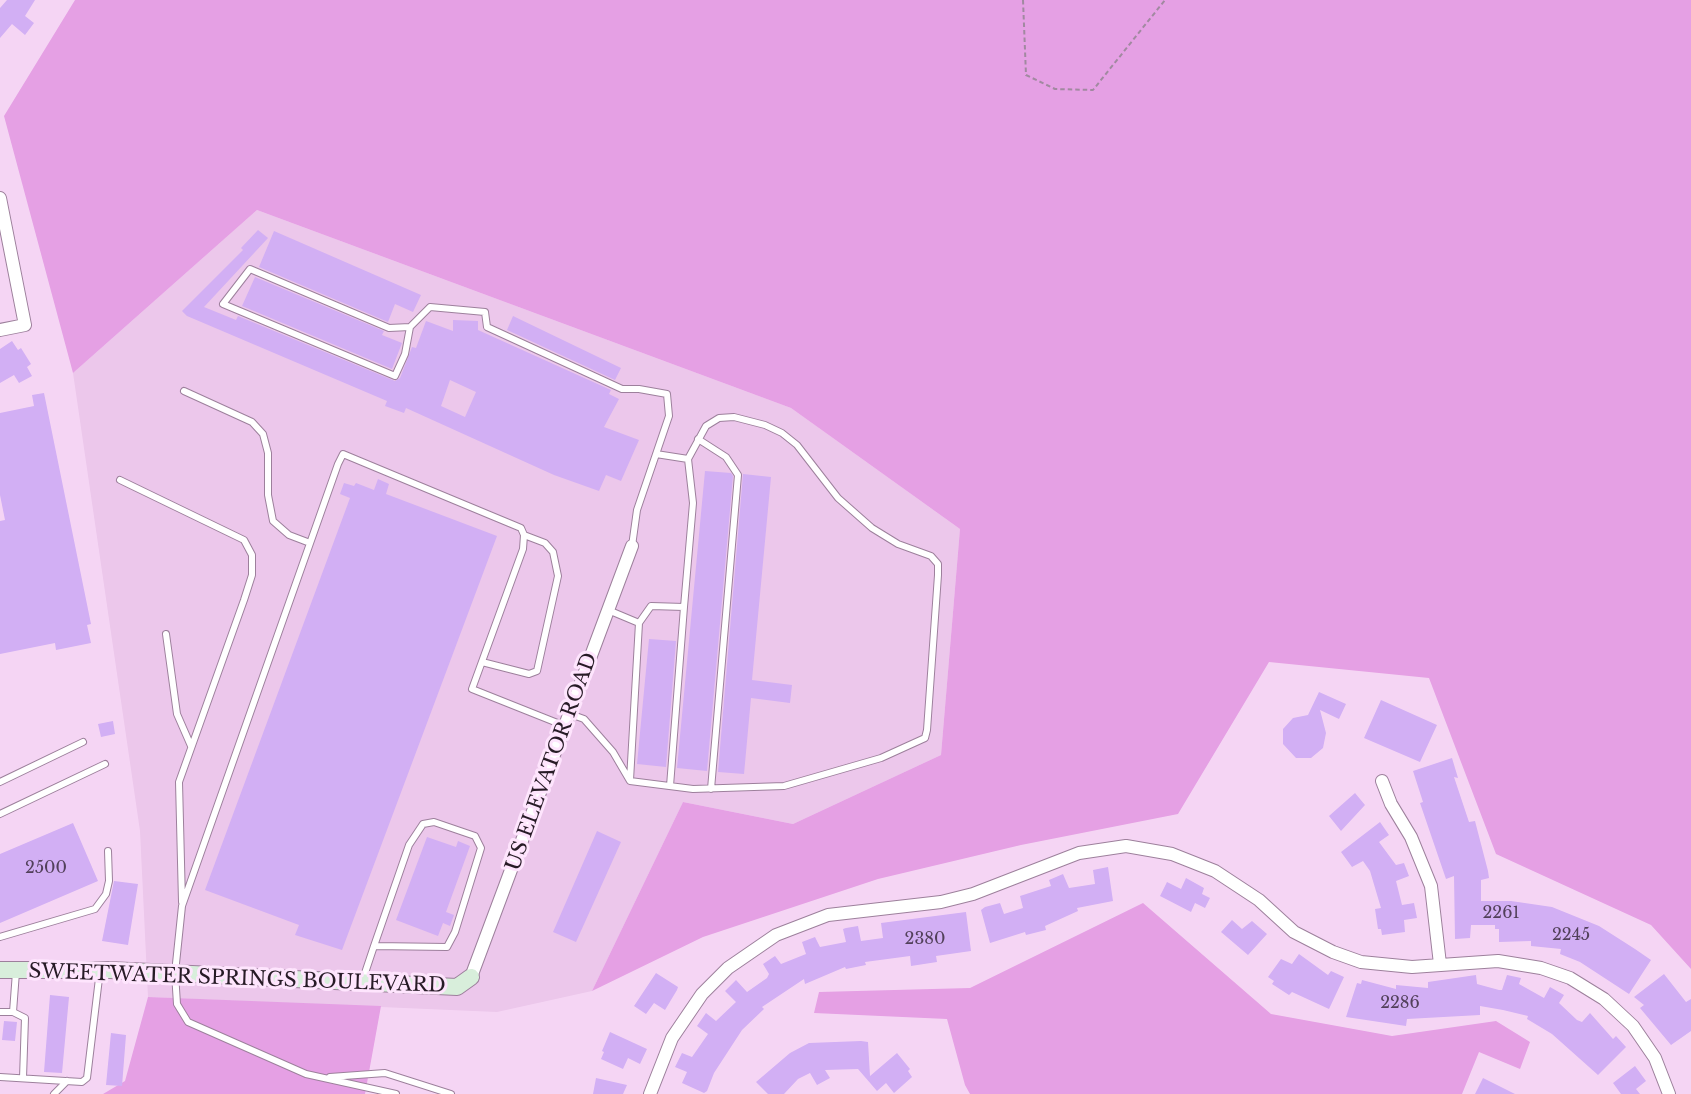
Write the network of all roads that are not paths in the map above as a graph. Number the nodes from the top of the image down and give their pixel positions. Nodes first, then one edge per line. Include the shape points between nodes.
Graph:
1 (0, 198) edge
2 (3, 227) edge
3 (411, 327) junction
4 (0, 330) edge
5 (184, 391) dead end
6 (698, 439) junction
7 (656, 454) junction
8 (688, 459) junction
9 (120, 480) dead end
10 (524, 535) junction
11 (310, 543) junction
12 (632, 546) joint
13 (684, 607) junction
14 (608, 610) junction
15 (639, 623) junction
16 (166, 634) dead end
17 (482, 662) junction
18 (570, 714) junction
19 (565, 727) junction
20 (83, 742) dead end
21 (192, 747) junction
22 (105, 765) dead end
23 (630, 781) junction
24 (1382, 781) dead end
25 (0, 782) edge
26 (670, 786) junction
27 (711, 789) junction
28 (0, 814) edge
29 (108, 851) dead end
30 (182, 906) junction
31 (0, 937) edge
32 (374, 946) junction
33 (1440, 964) junction
34 (8, 970) edge
35 (100, 970) junction
36 (176, 973) junction
37 (471, 977) joint
38 (362, 982) junction
39 (0, 1012) edge
40 (13, 1012) junction
41 (2, 1077) edge
42 (23, 1078) junction
43 (320, 1078) junction
44 (67, 1081) junction
45 (0, 1084) edge
46 (54, 1094) edge
47 (396, 1094) edge
48 (452, 1094) edge
49 (650, 1094) edge
50 (1669, 1094) edge

1 - 2 street
2 - 4 street via 25,325
3 - 3 lane via 389,328 250,268 223,304 395,376
3 - 7 lane via 430,308 485,312 487,327 622,389 668,394 669,416
5 - 11 lane via 252,422 263,434 273,521 289,535
6 - 8 lane
6 - 27 lane via 726,457 738,475
6 - 27 lane via 706,426 719,418 765,424 797,445 838,498 872,528 898,544 932,556 938,564 925,738 881,758 784,786
7 - 8 lane
7 - 12 lane via 637,510
8 - 13 lane via 693,503
9 - 21 lane via 244,540 252,555 247,591
10 - 11 lane via 521,528 344,454
10 - 17 lane via 523,549
10 - 17 lane via 545,543 553,552 558,576 537,671 529,674
11 - 30 lane
12 - 14 street, US ELEVATOR ROAD
13 - 15 lane via 651,606
13 - 26 lane
14 - 15 lane
14 - 18 street, US ELEVATOR ROAD
15 - 23 lane
16 - 21 lane via 177,714
17 - 19 lane via 472,689
18 - 19 street, US ELEVATOR ROAD
18 - 23 lane via 584,719 613,752
19 - 37 street, US ELEVATOR ROAD
20 - 25 lane
21 - 30 lane via 179,782
22 - 28 lane
23 - 26 lane
24 - 33 street via 1431,886
26 - 27 lane
29 - 31 lane via 109,881 106,894 95,909
30 - 36 lane
32 - 32 lane via 447,947 481,848 475,836 434,822 423,824 409,845
32 - 38 lane
33 - 49 street via 1412,967 1361,962 1333,952 1294,932 1232,881 1172,854 1126,846 1079,853 973,894 941,902 828,915 776,935 728,968 702,994 672,1038
33 - 50 street via 1517,963 1550,970 1587,988 1633,1026 1655,1058
34 - 35 street, SWEETWATER SPRINGS BOULEVARD
34 - 40 lane
35 - 36 street, SWEETWATER SPRINGS BOULEVARD
35 - 44 lane via 90,1073 82,1082
36 - 38 street, SWEETWATER SPRINGS BOULEVARD
36 - 43 lane via 177,1004 188,1022
37 - 38 street, SWEETWATER SPRINGS BOULEVARD via 457,987
39 - 40 lane
40 - 42 lane via 25,1018
41 - 42 lane
41 - 45 lane
42 - 44 lane
43 - 47 lane
43 - 48 lane via 385,1073
44 - 46 lane

